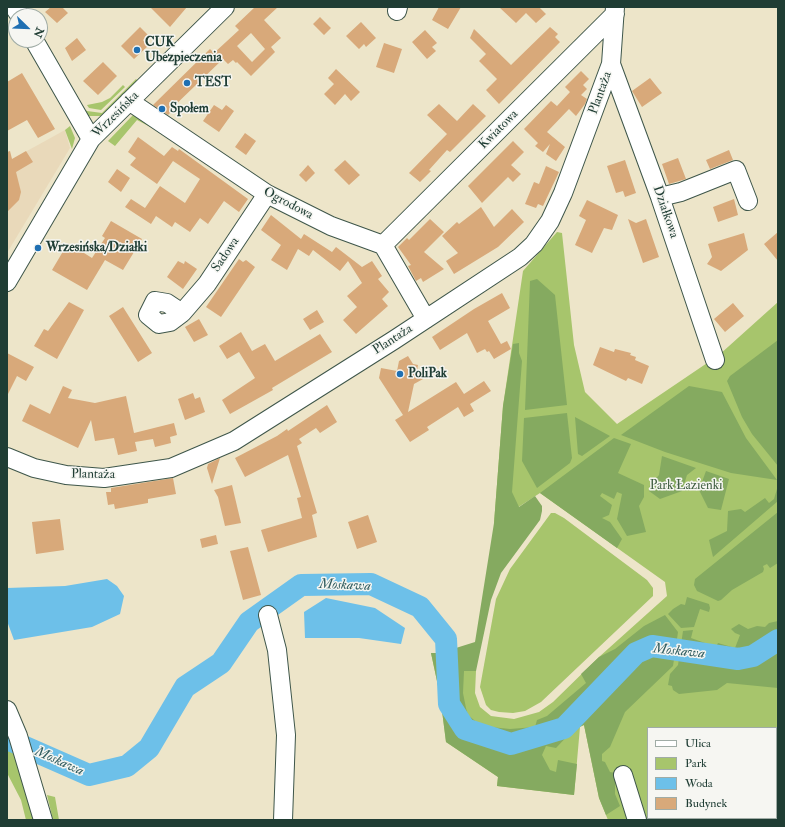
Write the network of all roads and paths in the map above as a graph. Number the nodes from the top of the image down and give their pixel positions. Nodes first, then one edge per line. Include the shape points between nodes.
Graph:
1 (225, 7) edge
2 (615, 11) edge
3 (39, 48) edge
4 (611, 64) junction
5 (129, 101) junction
6 (91, 139) junction
7 (267, 194) junction
8 (660, 197) junction
9 (748, 201) dead end
10 (383, 245) junction
11 (7, 282) edge
12 (182, 313) dead end
13 (426, 319) junction
14 (715, 360) dead end
15 (7, 458) edge
16 (268, 615) dead end
17 (7, 710) edge
18 (623, 775) dead end
19 (43, 820) edge
20 (283, 820) edge
21 (637, 820) edge

1 - 5 street, Wrzesińska
2 - 4 street, Plantaża
2 - 10 street, Kwiatowa
3 - 6 street
4 - 8 street, Działkowa
4 - 13 street, Plantaża via 550,222 534,244 520,256
5 - 6 street, Wrzesińska
5 - 7 street, Ogrodowa
6 - 11 street, Wrzesińska
7 - 10 street, Ogrodowa via 331,226
7 - 12 street, Sadowa via 207,284
8 - 9 street via 681,192 736,170
8 - 14 street, Działkowa
10 - 13 street
13 - 15 street, Plantaża via 234,441 171,468 104,478 74,476 34,468
16 - 20 street via 277,650 286,735
17 - 19 street via 18,736
18 - 21 street

